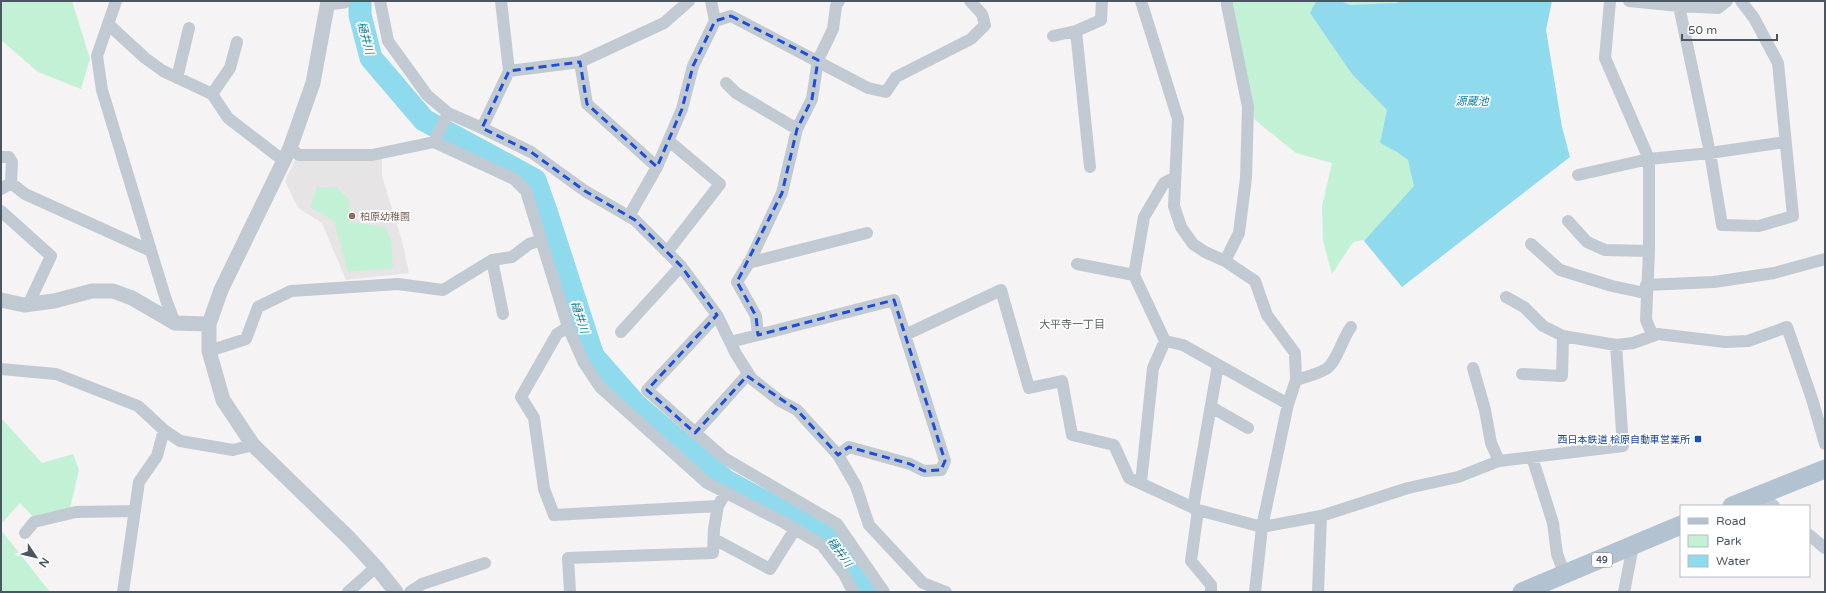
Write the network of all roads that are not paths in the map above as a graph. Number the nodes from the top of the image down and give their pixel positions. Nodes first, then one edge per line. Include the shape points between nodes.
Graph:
1 (116, 1) edge
2 (380, 1) edge
3 (501, 1) edge
4 (689, 1) edge
5 (711, 1) edge
6 (839, 1) edge
7 (970, 1) edge
8 (1102, 1) edge
9 (1141, 1) edge
10 (1227, 1) edge
11 (1610, 1) edge
12 (1629, 1) edge
13 (1727, 1) edge
14 (1741, 1) edge
15 (335, 2) edge
16 (1679, 6) junction
17 (715, 21) junction
18 (108, 24) junction
19 (189, 28) dead end
20 (1076, 31) junction
21 (1053, 36) dead end
22 (237, 42) dead end
23 (818, 60) junction
24 (580, 62) junction
25 (509, 71) junction
26 (177, 78) junction
27 (726, 83) dead end
28 (212, 94) junction
29 (448, 113) junction
30 (482, 128) junction
31 (797, 129) junction
32 (669, 141) junction
33 (434, 142) junction
34 (1786, 142) junction
35 (290, 148) junction
36 (1710, 153) junction
37 (1, 157) edge
38 (1649, 159) junction
39 (284, 161) junction
40 (657, 167) junction
41 (1090, 167) dead end
42 (1578, 175) dead end
43 (1175, 177) junction
44 (6, 186) edge
45 (1, 211) edge
46 (629, 216) junction
47 (1568, 221) dead end
48 (867, 233) dead end
49 (541, 240) junction
50 (1531, 244) dead end
51 (151, 251) junction
52 (1649, 251) junction
53 (667, 252) junction
54 (1825, 259) edge
55 (492, 260) junction
56 (1225, 261) junction
57 (748, 263) junction
58 (1077, 264) dead end
59 (681, 266) junction
60 (1134, 275) junction
61 (1646, 289) junction
62 (1506, 297) dead end
63 (1, 300) edge
64 (28, 305) junction
65 (503, 314) dead end
66 (717, 315) junction
67 (175, 323) junction
68 (209, 324) junction
69 (568, 327) junction
70 (1351, 327) dead end
71 (621, 332) dead end
72 (758, 335) junction
73 (905, 335) junction
74 (1563, 336) junction
75 (1653, 336) junction
76 (1165, 340) junction
77 (730, 342) junction
78 (1616, 345) junction
79 (209, 351) junction
80 (1218, 365) junction
81 (1473, 368) dead end
82 (1, 369) edge
83 (748, 374) junction
84 (1522, 374) dead end
85 (1296, 380) junction
86 (1288, 404) junction
87 (1211, 407) junction
88 (1248, 428) dead end
89 (164, 430) junction
90 (695, 433) junction
91 (1825, 444) edge
92 (253, 445) junction
93 (838, 455) junction
94 (1532, 456) junction
95 (1499, 461) junction
96 (1825, 469) edge
97 (1141, 483) junction
98 (726, 492) junction
99 (1767, 501) edge
100 (1739, 505) edge
101 (718, 506) junction
102 (1195, 509) junction
103 (135, 511) junction
104 (1321, 516) junction
105 (1680, 525) edge
106 (1262, 527) junction
107 (795, 529) junction
108 (25, 533) dead end
109 (1810, 536) edge
110 (714, 539) junction
111 (1633, 546) junction
112 (1825, 548) edge
113 (484, 563) dead end
114 (376, 567) junction
115 (1564, 575) junction
116 (123, 592) edge
117 (348, 592) edge
118 (396, 592) edge
119 (410, 592) edge
120 (570, 592) edge
121 (853, 592) edge
122 (884, 592) edge
123 (946, 592) edge
124 (1210, 592) edge
125 (1255, 592) edge
126 (1318, 592) edge
127 (1522, 592) edge
128 (1624, 592) edge

1 - 18 street
2 - 29 street via 388,41 427,95
3 - 25 street
4 - 24 street via 664,23
5 - 17 street
6 - 23 street via 833,29
7 - 23 street via 982,14 984,25 971,39 896,77 886,92 868,88
8 - 20 street via 1101,20
9 - 43 street via 1178,119
10 - 56 street via 1248,107 1246,178 1239,233
11 - 38 street via 1606,58
12 - 16 street
13 - 16 street via 1718,8
14 - 34 street via 1754,18 1778,63
15 - 35 street via 313,83
16 - 36 street
17 - 23 street via 731,16
17 - 32 street via 693,66 682,109
18 - 26 street via 145,58
18 - 51 street via 97,56 102,90
19 - 26 street
20 - 21 street
20 - 41 street
22 - 28 street via 230,68
23 - 31 street via 812,99
24 - 25 street
24 - 40 street via 587,104
25 - 30 street
26 - 28 street
27 - 31 street via 736,93
28 - 39 street via 228,118
29 - 30 street
29 - 33 street
30 - 46 street via 531,152 585,191
31 - 57 street via 782,193
32 - 40 street
32 - 53 street via 720,184
33 - 35 street via 372,155 298,155
33 - 49 street via 514,180 526,191
34 - 36 street
34 - 36 street via 1793,216 1759,226 1722,224
35 - 39 street
36 - 38 street
37 - 44 street via 9,157 12,162
38 - 42 street
38 - 52 street
39 - 68 street via 222,290
40 - 46 street
43 - 56 street via 1174,206 1181,227 1193,244
43 - 60 street via 1164,183 1144,217
44 - 51 street
45 - 64 street via 52,256
46 - 53 street
47 - 52 street via 1587,242 1605,250
48 - 57 street
49 - 55 street via 529,244 512,257
49 - 69 street
50 - 61 street via 1560,270 1612,286
51 - 67 street
52 - 61 street
53 - 59 street
54 - 61 street via 1774,273
55 - 65 street
55 - 79 street via 443,290 398,284 291,291 258,307 246,339
56 - 85 street via 1255,281 1267,315 1295,353
57 - 72 street via 737,282 756,316
58 - 60 street
59 - 66 street
59 - 71 street
60 - 76 street
61 - 75 street via 1646,320
62 - 74 street via 1524,307 1543,326
63 - 64 street
64 - 67 street via 92,291 113,291 132,298
66 - 77 street
66 - 90 street via 648,390
67 - 68 street
68 - 79 street
69 - 98 street via 584,364 600,387 707,483
69 - 101 street via 557,334 521,397 534,418 544,489 554,515
70 - 85 street via 1337,356 1327,369
72 - 73 street via 894,300
72 - 77 street
73 - 93 street via 945,461 941,470 924,472 910,464 849,447
73 - 97 street via 1000,290 1029,388 1062,381 1072,435 1114,445 1129,478
74 - 78 street
74 - 84 street via 1562,376
75 - 78 street via 1633,343
75 - 91 street via 1658,334 1725,342 1748,341 1787,327
76 - 80 street via 1183,345
76 - 97 street via 1153,368
77 - 83 street
78 - 94 street via 1623,446
79 - 92 street via 223,400
80 - 86 street
80 - 87 street
81 - 95 street via 1491,443
82 - 89 street via 56,374 138,406
83 - 90 street
83 - 93 street via 780,401 797,410
85 - 86 street
86 - 106 street
87 - 88 street
87 - 102 street
89 - 92 street via 180,441 233,450
89 - 103 street via 157,456 139,482
90 - 122 street via 724,458 837,524
92 - 114 street
93 - 123 street via 856,486 869,525 923,583
94 - 95 street
94 - 115 street via 1551,517 1557,554
95 - 104 street via 1458,477 1408,488
96 - 99 main road
97 - 102 street
98 - 101 street
98 - 107 street
99 - 100 main road
101 - 110 street
102 - 106 street
102 - 124 street via 1191,561 1211,585
103 - 108 street via 76,512 34,522
103 - 116 street
104 - 106 street
104 - 126 street
105 - 111 main road, 49
106 - 125 street
107 - 110 street via 770,569
107 - 121 street via 822,545 844,574
109 - 112 street
110 - 120 street via 714,552 568,558
111 - 115 main road, 49
111 - 128 street
113 - 119 street via 422,584
114 - 117 street
114 - 118 street
115 - 127 main road, 49

